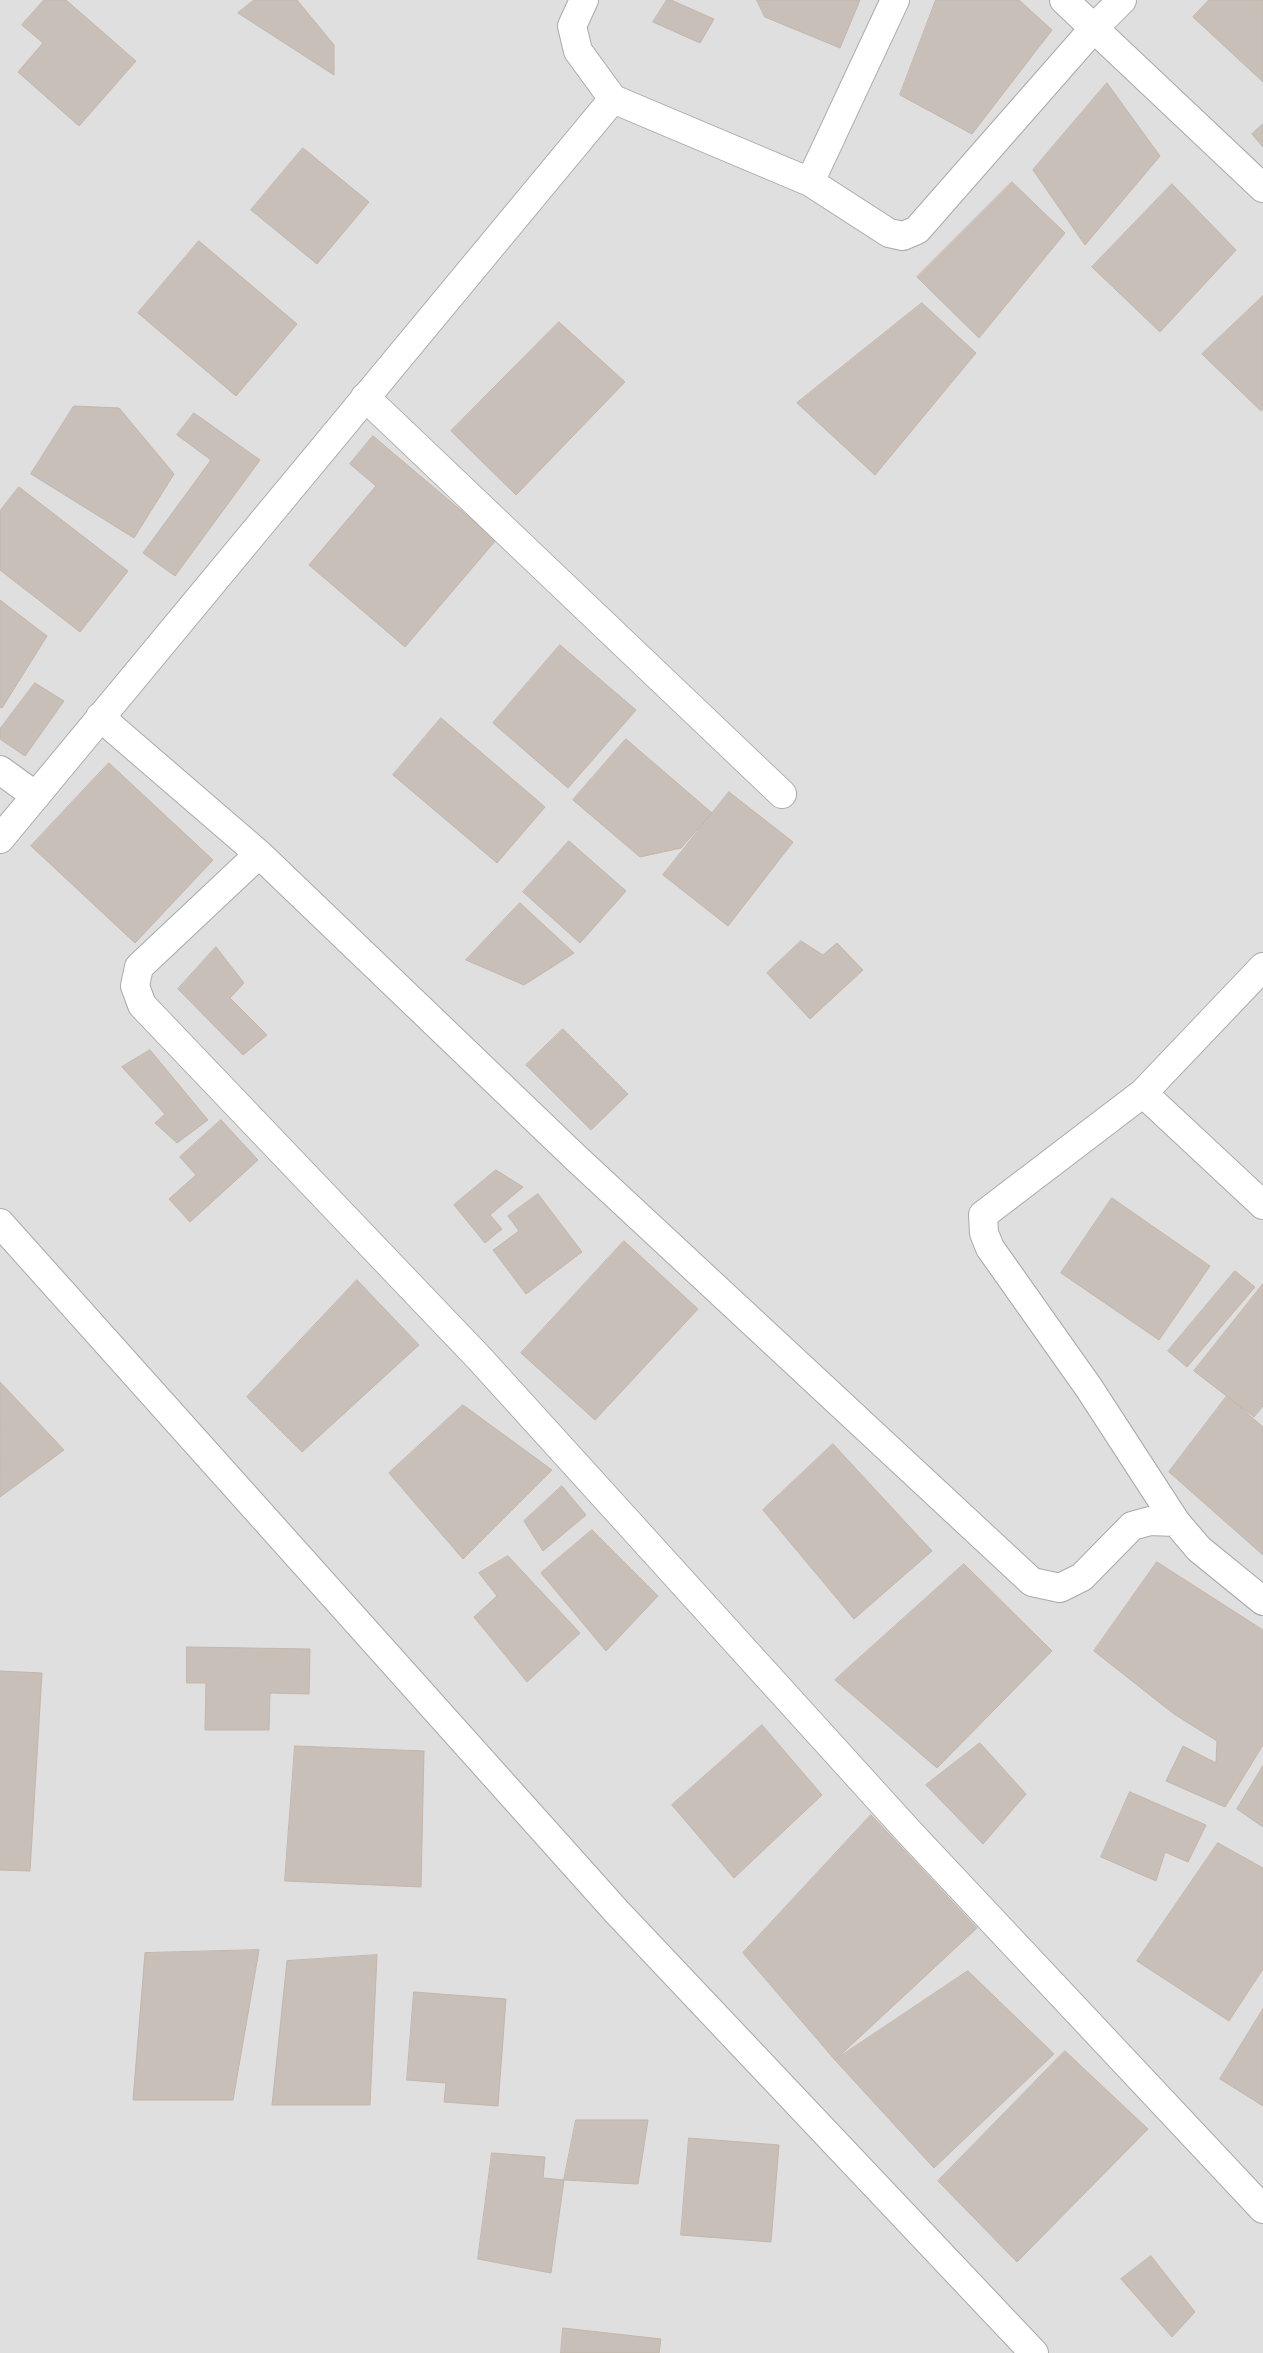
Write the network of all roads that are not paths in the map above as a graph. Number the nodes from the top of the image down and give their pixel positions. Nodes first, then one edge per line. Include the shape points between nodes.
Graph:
1 (584, 0) edge
2 (895, 0) edge
3 (1064, 0) edge
4 (1122, 0) edge
5 (1094, 27) junction
6 (613, 99) junction
7 (810, 182) junction
8 (1263, 188) edge
9 (365, 397) junction
10 (100, 717) junction
11 (0, 770) edge
12 (782, 794) dead end
13 (36, 796) junction
14 (0, 839) edge
15 (259, 854) junction
16 (1263, 967) edge
17 (1143, 1093) junction
18 (1263, 1205) edge
19 (0, 1223) edge
20 (1176, 1522) junction
21 (1263, 1601) edge
22 (1263, 2209) edge
23 (1034, 2353) edge

1 - 6 street via 572,26 578,51
2 - 7 street
3 - 5 street
4 - 5 street
5 - 7 street via 917,230 904,236 888,233
5 - 8 street
6 - 7 street
6 - 9 street
9 - 10 street
9 - 12 street
10 - 13 street
10 - 15 street
11 - 13 street
13 - 14 street
15 - 20 street via 575,1157 1032,1582 1060,1588 1082,1577 1132,1526 1150,1521
15 - 22 street via 139,967 135,986 142,1005 480,1359 909,1832
16 - 17 street
17 - 18 street
17 - 20 street via 983,1215 984,1233 990,1248 1089,1388
19 - 23 street via 617,1912
20 - 21 street via 1199,1549

